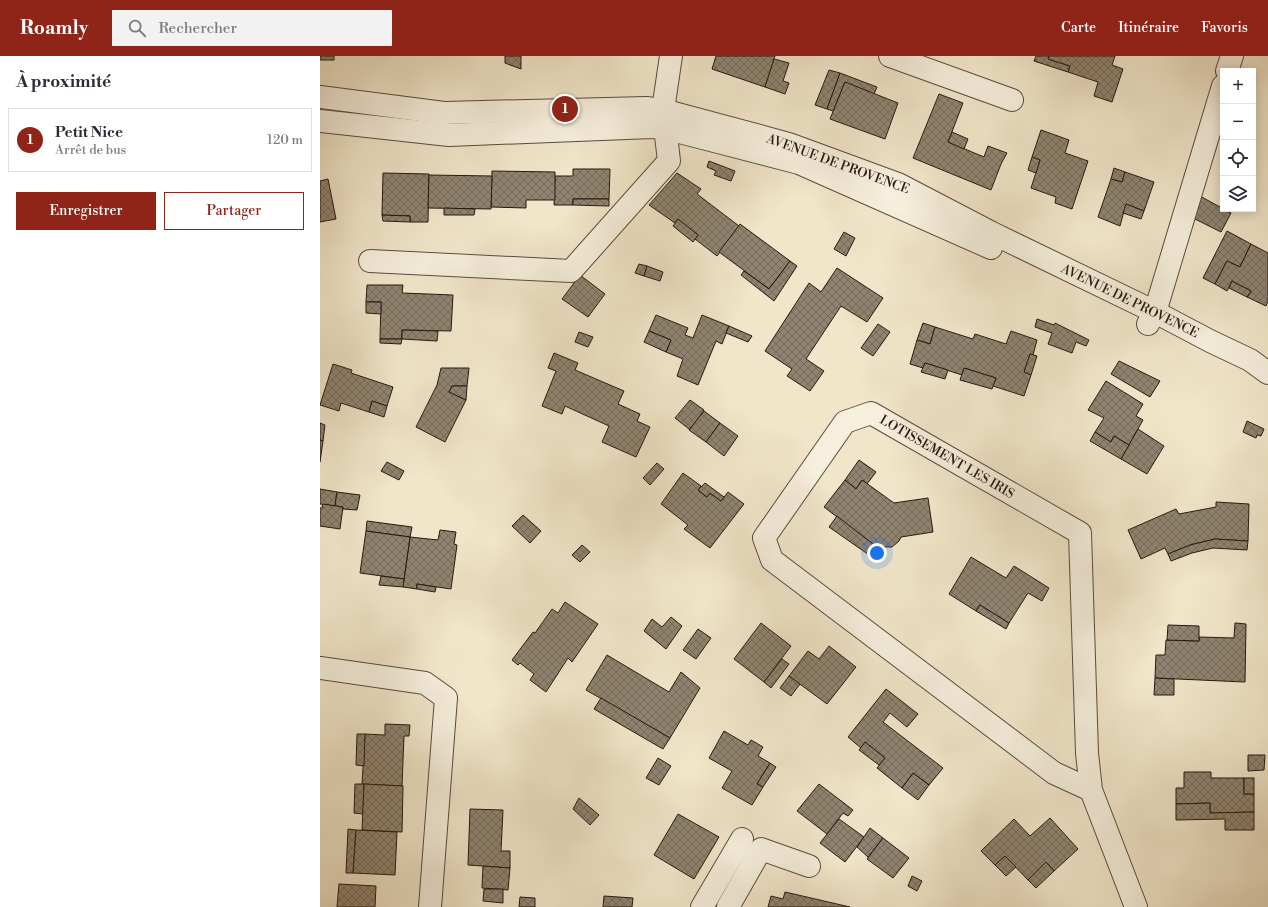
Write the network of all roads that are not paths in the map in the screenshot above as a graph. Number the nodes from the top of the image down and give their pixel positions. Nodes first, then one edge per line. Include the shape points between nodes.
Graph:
1 (671, 56) edge
2 (890, 56) edge
3 (1232, 56) edge
4 (1229, 68) edge
5 (1220, 96) edge
6 (320, 97) edge
7 (1012, 100) dead end
8 (664, 119) junction
9 (320, 121) edge
10 (370, 261) dead end
11 (1151, 318) junction
12 (1268, 373) edge
13 (1268, 383) edge
14 (320, 668) edge
15 (1091, 790) junction
16 (742, 839) dead end
17 (809, 866) dead end
18 (430, 907) edge
19 (702, 907) edge
20 (728, 907) edge
21 (1136, 907) edge

1 - 8 street
2 - 7 street
3 - 4 street
5 - 11 street
6 - 8 street, AVENUE DE PROVENCE via 444,113 646,108
8 - 9 street, AVENUE DE PROVENCE via 652,127 449,135
8 - 10 street via 669,161 571,271
8 - 11 street, AVENUE DE PROVENCE via 799,163
11 - 12 street, AVENUE DE PROVENCE via 1210,341 1250,360
11 - 13 street, AVENUE DE PROVENCE via 1251,376
14 - 18 street via 425,683 446,698
15 - 15 street, LOTISSEMENT LES IRIS via 1086,753 1080,533 871,413 845,422 764,538 772,560 1054,773
15 - 21 street, LOTISSEMENT LES IRIS
16 - 19 street
17 - 20 street via 761,849

